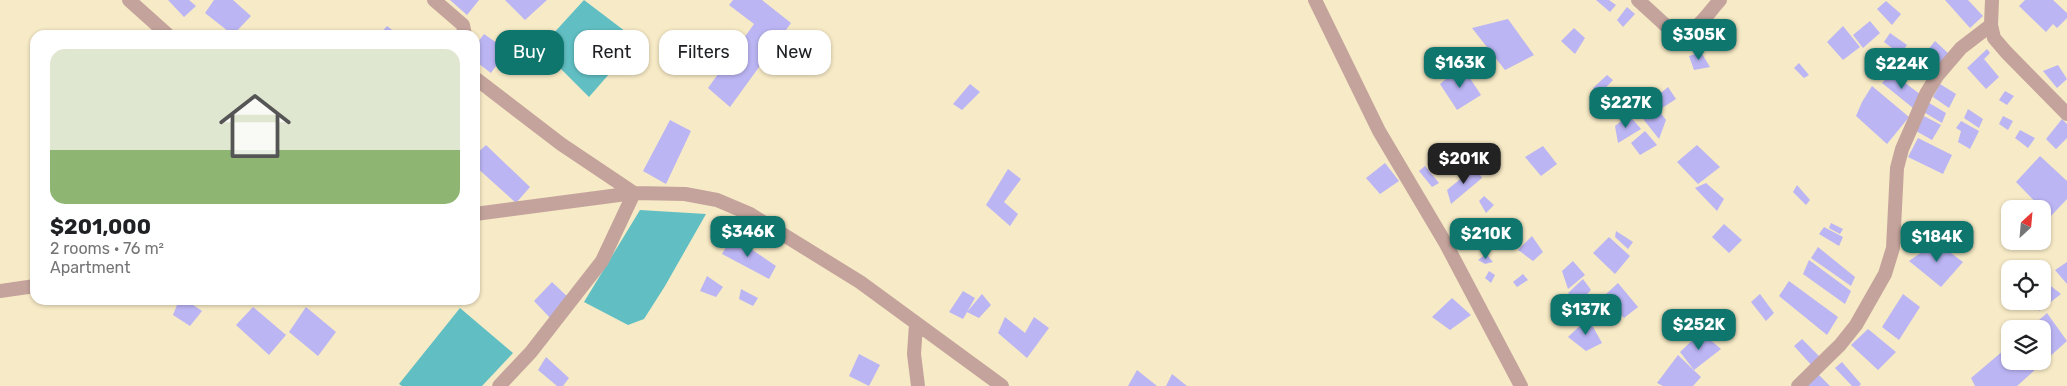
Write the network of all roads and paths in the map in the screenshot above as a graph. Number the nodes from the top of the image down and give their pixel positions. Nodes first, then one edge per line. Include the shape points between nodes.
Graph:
1 (129, 0) edge
2 (434, 0) edge
3 (1315, 0) edge
4 (1638, 0) edge
5 (1720, 0) edge
6 (1992, 0) edge
7 (1992, 25) junction
8 (162, 30) edge
9 (464, 30) edge
10 (480, 82) edge
11 (2067, 114) edge
12 (634, 193) junction
13 (480, 213) edge
14 (30, 287) edge
15 (0, 291) edge
16 (916, 324) junction
17 (499, 386) edge
18 (918, 386) edge
19 (1002, 386) edge
20 (1521, 386) edge
21 (1798, 386) edge

1 - 8 street
2 - 9 street via 463,25
3 - 20 street via 1379,131 1446,244
4 - 5 street via 1674,32 1682,34 1692,32
6 - 7 street
7 - 11 street via 1994,38
7 - 21 street via 1961,48 1926,94 1897,168 1893,248 1885,274 1856,325
10 - 12 street via 561,144
12 - 13 street
12 - 16 street via 685,194 717,200 750,214 860,282
12 - 17 street via 602,261 531,352
14 - 15 street
16 - 18 street via 914,354
16 - 19 street

